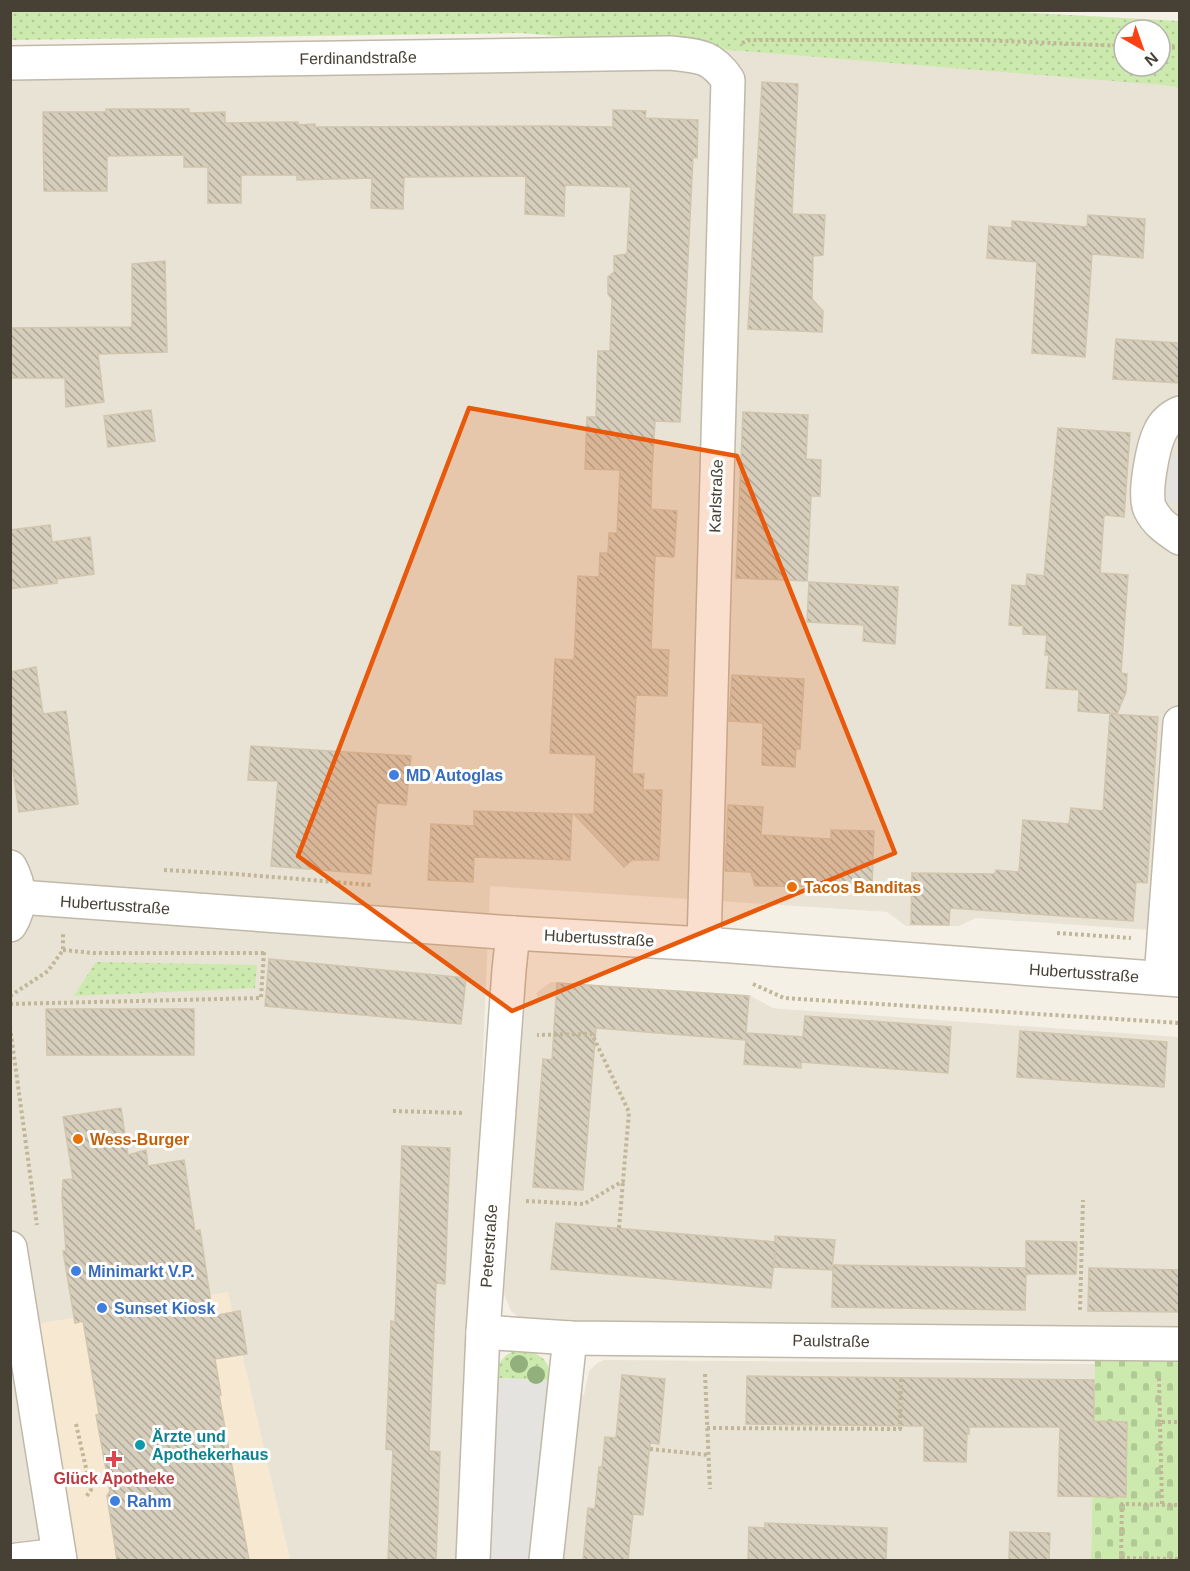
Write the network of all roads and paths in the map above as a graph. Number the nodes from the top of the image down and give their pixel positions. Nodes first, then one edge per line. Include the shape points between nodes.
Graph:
1 (1112, 46) edge
2 (706, 57) junction
3 (10, 63) edge
4 (1179, 413) edge
5 (1179, 538) edge
6 (1179, 723) edge
7 (13, 896) edge
8 (513, 933) junction
9 (704, 944) junction
10 (264, 952) junction
11 (276, 953) dead end
12 (1170, 979) edge
13 (751, 984) dead end
14 (10, 996) edge
15 (10, 1004) edge
16 (1179, 1023) edge
17 (504, 1034) junction
18 (393, 1111) dead end
19 (498, 1114) junction
20 (623, 1181) junction
21 (492, 1199) junction
22 (1083, 1200) dead end
23 (619, 1228) dead end
24 (10, 1248) edge
25 (13, 1288) edge
26 (483, 1332) junction
27 (570, 1338) junction
28 (704, 1340) junction
29 (902, 1342) junction
30 (1079, 1343) junction
31 (1179, 1344) edge
32 (1179, 1422) edge
33 (708, 1428) junction
34 (650, 1449) dead end
35 (709, 1455) junction
36 (710, 1489) dead end
37 (1162, 1504) junction
38 (1179, 1505) edge
39 (59, 1558) edge
40 (1121, 1559) edge
41 (1179, 1559) edge
42 (17, 1560) edge
43 (473, 1560) edge
44 (546, 1560) edge

1 - 2 path via 980,40 750,40
2 - 3 street, Ferdinandstraße via 670,53
2 - 9 street, Karlstraße via 728,80
4 - 5 street via 1170,417 1160,431 1149,470 1149,507 1162,526
6 - 12 street
7 - 8 street, Hubertusstraße
8 - 9 street, Hubertusstraße
8 - 17 street, Peterstraße
9 - 12 street, Hubertusstraße
10 - 11 path
10 - 14 path via 63,950 48,971
10 - 15 path via 261,998
13 - 16 path via 784,998
17 - 19 street, Peterstraße
17 - 20 path via 592,1034 629,1112
18 - 19 path
19 - 21 street, Peterstraße
20 - 21 path via 584,1204
20 - 23 path
21 - 26 street, Peterstraße
22 - 30 path
24 - 25 street
25 - 39 street
26 - 27 street, Paulstraße
26 - 43 street, Peterstraße
27 - 28 street, Paulstraße
27 - 44 street
28 - 29 street, Paulstraße
28 - 33 path
29 - 30 street, Paulstraße
29 - 33 path via 900,1429
30 - 31 street, Paulstraße
32 - 37 path via 1160,1422
33 - 35 path
34 - 35 path
35 - 36 path
37 - 38 path
37 - 40 path via 1122,1504
39 - 42 street
40 - 41 path

